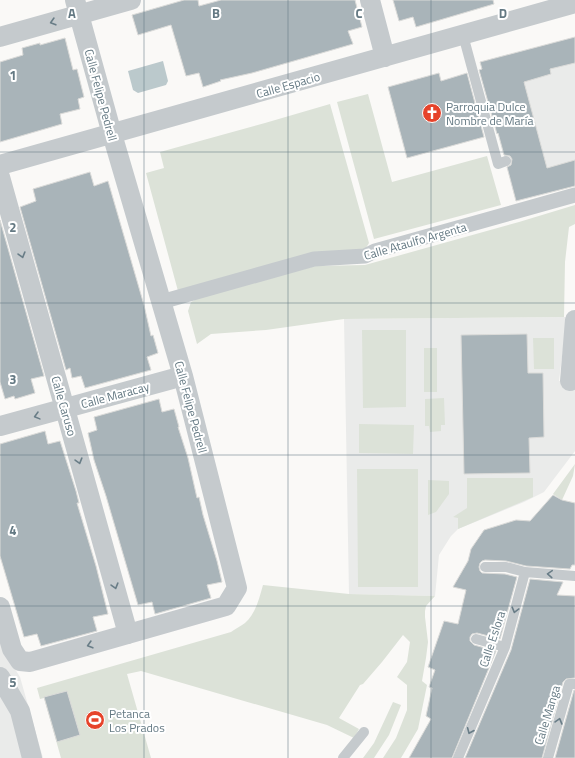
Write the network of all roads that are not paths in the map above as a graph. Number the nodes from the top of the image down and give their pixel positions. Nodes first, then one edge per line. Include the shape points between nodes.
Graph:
1 (131, 0) edge
2 (370, 0) edge
3 (575, 3) edge
4 (77, 7) edge
5 (463, 35) junction
6 (0, 37) edge
7 (385, 57) junction
8 (112, 134) junction
9 (506, 161) dead end
10 (0, 165) edge
11 (0, 177) edge
12 (575, 195) edge
13 (161, 302) junction
14 (575, 320) edge
15 (183, 376) junction
16 (570, 381) dead end
17 (64, 408) junction
18 (0, 426) edge
19 (485, 567) dead end
20 (525, 572) junction
21 (575, 576) edge
22 (0, 607) edge
23 (128, 634) junction
24 (476, 639) dead end
25 (505, 647) junction
26 (0, 677) edge
27 (575, 684) edge
28 (364, 732) dead end
29 (32, 758) edge
30 (343, 758) edge
31 (458, 758) edge
32 (548, 758) edge

1 - 4 street
2 - 7 street
3 - 5 street, Calle Espacio
4 -> 6 street
4 - 8 street, Calle Felipe Pedrell
5 - 7 street, Calle Espacio
5 - 9 lane via 498,164
7 - 8 street, Calle Espacio
8 - 10 street, Calle Espacio
8 - 13 street, Calle Felipe Pedrell
11 -> 17 street, Calle Caruso
12 - 13 street, Calle Ataulfo Argenta via 375,251 365,256 314,259
13 - 15 street, Calle Felipe Pedrell
14 - 16 street
15 - 17 street, Calle Maracay
15 - 23 street, Calle Felipe Pedrell via 237,588 226,606
17 -> 18 street, Calle Maracay
17 -> 23 street, Calle Caruso
19 - 20 lane via 506,567
21 -> 20 lane
20 -> 25 lane, Calle Eslora
23 -> 22 street, Calle Felipe Pedrell via 30,662 20,661 12,649
24 - 25 lane
25 -> 31 lane, Calle Eslora
26 - 29 street via 20,711
32 -> 27 lane, Calle Manga via 569,684
28 - 30 lane

